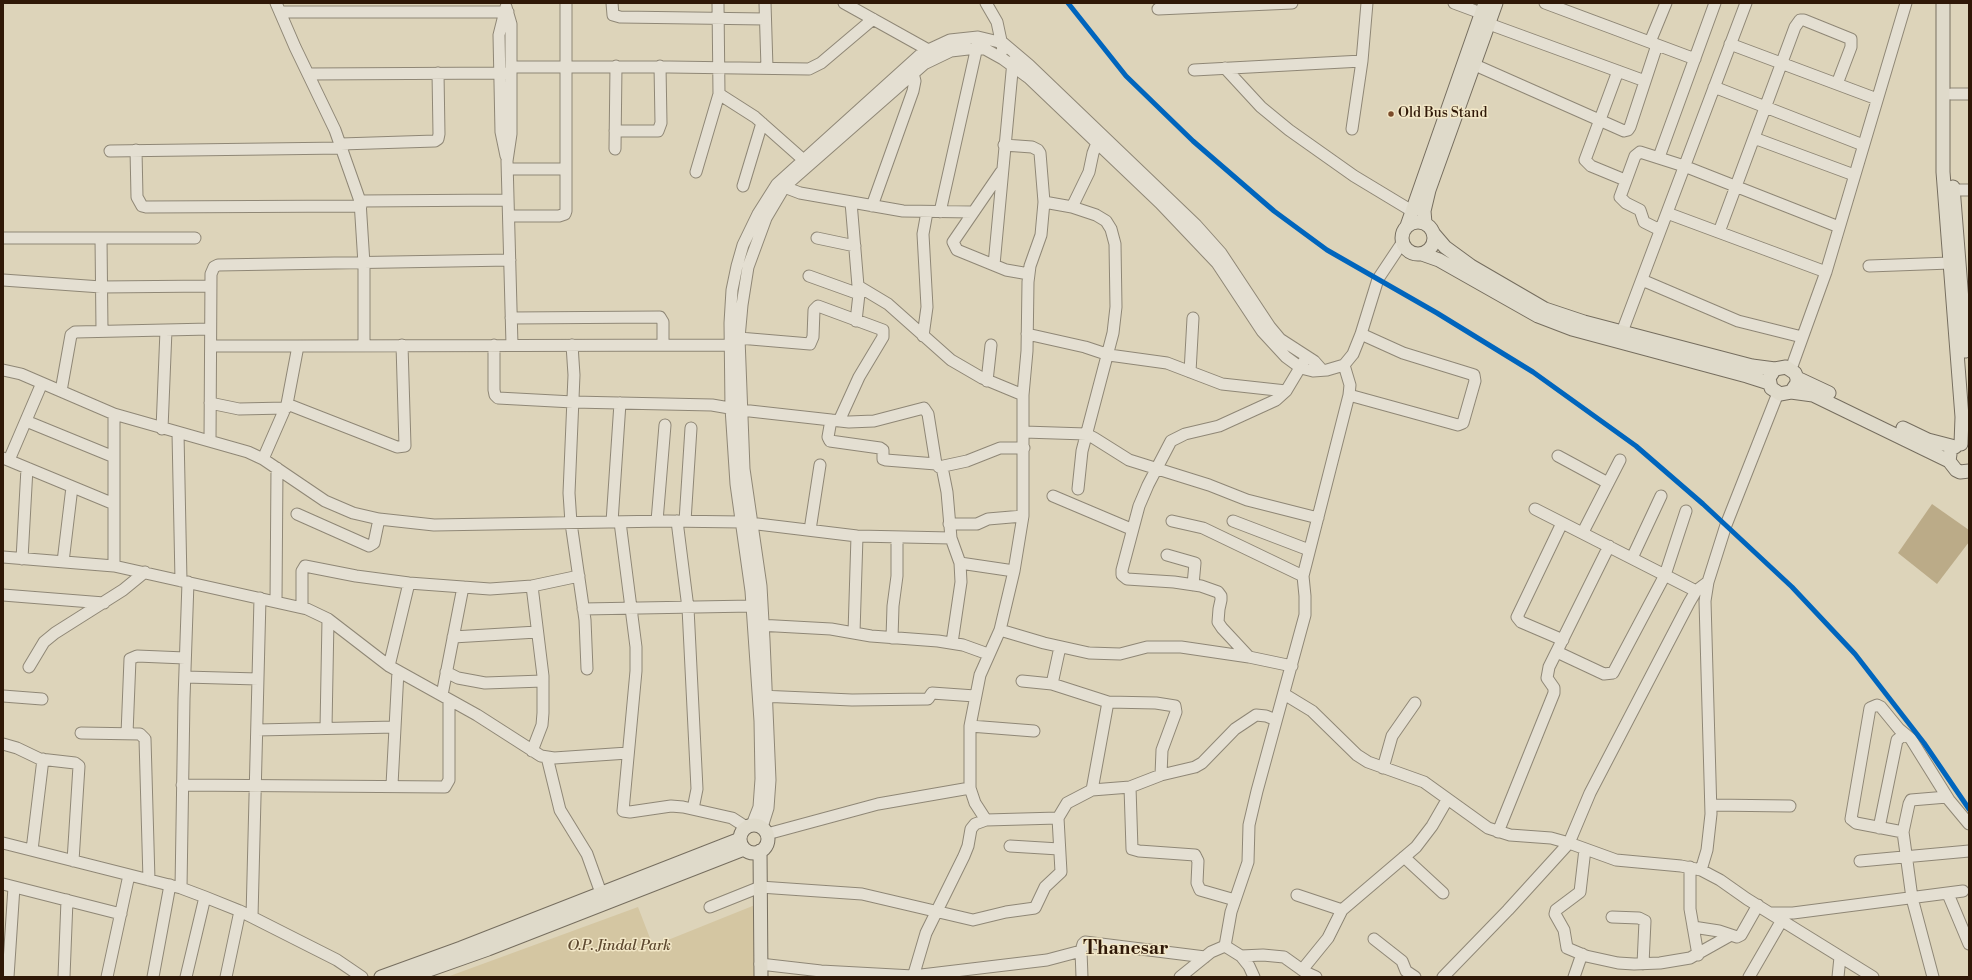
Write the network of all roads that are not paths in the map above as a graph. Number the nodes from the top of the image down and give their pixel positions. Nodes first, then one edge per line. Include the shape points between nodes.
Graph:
1 (566, 3) edge
2 (612, 3) edge
3 (718, 3) edge
4 (765, 3) edge
5 (844, 3) edge
6 (986, 3) edge
7 (1292, 3) edge
8 (1367, 3) edge
9 (1454, 3) edge
10 (1496, 3) edge
11 (1545, 3) edge
12 (1666, 3) edge
13 (1715, 3) edge
14 (1746, 3) edge
15 (1906, 3) edge
16 (1943, 3) edge
17 (1951, 3) edge
18 (1237, 4) edge
19 (1177, 6) edge
20 (278, 8) edge
21 (431, 8) edge
22 (506, 9) edge
23 (1158, 9) dead end
24 (1487, 14) edge
25 (718, 19) junction
26 (766, 19) junction
27 (873, 19) junction
28 (978, 37) junction
29 (1003, 44) junction
30 (1654, 44) junction
31 (1730, 44) junction
32 (929, 49) junction
33 (977, 49) junction
34 (1013, 52) junction
35 (939, 56) junction
36 (1695, 59) junction
37 (1362, 61) junction
38 (1008, 62) junction
39 (1781, 64) junction
40 (1475, 65) junction
41 (566, 66) junction
42 (616, 66) junction
43 (660, 66) junction
44 (718, 68) junction
45 (767, 68) junction
46 (1225, 68) junction
47 (910, 69) junction
48 (1194, 70) dead end
49 (507, 71) junction
50 (1618, 71) junction
51 (438, 73) junction
52 (308, 74) junction
53 (1646, 81) junction
54 (1837, 84) junction
55 (1714, 87) junction
56 (719, 94) junction
57 (1951, 94) junction
58 (1969, 94) edge
59 (1877, 99) junction
60 (1765, 107) junction
61 (1600, 120) junction
62 (762, 123) junction
63 (1352, 129) dead end
64 (615, 131) junction
65 (1099, 138) junction
66 (1754, 138) junction
67 (1004, 145) junction
68 (342, 146) junction
69 (1863, 146) junction
70 (615, 149) dead end
71 (136, 150) junction
72 (110, 151) dead end
73 (1659, 157) junction
74 (806, 162) junction
75 (508, 165) junction
76 (1684, 166) junction
77 (566, 169) junction
78 (1002, 171) junction
79 (696, 172) dead end
80 (1854, 175) junction
81 (1625, 180) junction
82 (743, 186) dead end
83 (781, 186) junction
84 (1736, 187) junction
85 (1949, 190) junction
86 (1969, 190) edge
87 (508, 200) junction
88 (851, 202) junction
89 (1044, 202) junction
90 (360, 203) junction
91 (872, 206) junction
92 (1072, 207) junction
93 (1412, 210) junction
94 (927, 212) junction
95 (940, 212) junction
96 (973, 212) junction
97 (1667, 213) junction
98 (509, 216) junction
99 (1407, 226) junction
100 (1838, 227) junction
101 (1429, 228) junction
102 (1660, 230) junction
103 (1719, 232) junction
104 (3, 238) edge
105 (101, 238) junction
106 (195, 238) dead end
107 (817, 238) dead end
108 (1402, 243) junction
109 (855, 246) junction
110 (1422, 254) junction
111 (510, 260) junction
112 (364, 264) junction
113 (1950, 264) junction
114 (994, 265) junction
115 (1870, 266) dead end
116 (1826, 272) junction
117 (1029, 274) junction
118 (809, 276) dead end
119 (3, 280) edge
120 (1642, 280) junction
121 (211, 286) junction
122 (101, 287) junction
123 (859, 290) junction
124 (512, 318) junction
125 (1193, 318) dead end
126 (856, 321) junction
127 (210, 328) junction
128 (102, 330) junction
129 (166, 330) junction
130 (1622, 332) junction
131 (1027, 334) junction
132 (1361, 334) junction
133 (923, 336) junction
134 (1802, 337) junction
135 (736, 343) junction
136 (402, 345) junction
137 (494, 345) junction
138 (512, 345) junction
139 (572, 345) junction
140 (663, 345) junction
141 (991, 345) dead end
142 (210, 346) junction
143 (298, 346) junction
144 (364, 346) junction
145 (1109, 355) junction
146 (1306, 357) junction
147 (1344, 365) junction
148 (1301, 368) junction
149 (1775, 369) junction
150 (3, 370) edge
151 (1322, 370) junction
152 (1190, 372) junction
153 (1794, 373) junction
154 (987, 381) junction
155 (42, 383) junction
156 (1779, 390) junction
157 (1969, 390) edge
158 (61, 391) junction
159 (1286, 391) junction
160 (1023, 395) junction
161 (1350, 395) junction
162 (573, 402) junction
163 (210, 403) junction
164 (620, 403) junction
165 (287, 406) junction
166 (736, 409) junction
167 (114, 414) junction
168 (835, 420) junction
169 (26, 421) junction
170 (665, 425) dead end
171 (162, 428) junction
172 (692, 428) dead end
173 (1024, 432) junction
174 (178, 433) junction
175 (1086, 434) junction
176 (210, 441) junction
177 (1962, 446) edge
178 (1024, 448) junction
179 (1558, 456) dead end
180 (114, 457) junction
181 (6, 459) edge
182 (263, 459) junction
183 (1620, 460) dead end
184 (1949, 461) junction
185 (820, 465) dead end
186 (939, 465) junction
187 (27, 468) junction
188 (277, 468) junction
189 (1157, 468) junction
190 (1968, 472) edge
191 (1608, 484) junction
192 (72, 487) junction
193 (1078, 489) dead end
194 (1052, 496) dead end
195 (1661, 496) dead end
196 (114, 504) junction
197 (1535, 509) dead end
198 (1686, 511) dead end
199 (297, 514) dead end
200 (1023, 516) junction
201 (1318, 518) junction
202 (379, 519) junction
203 (657, 521) junction
204 (681, 521) junction
205 (1172, 521) dead end
206 (1233, 521) dead end
207 (616, 522) junction
208 (746, 522) junction
209 (571, 523) junction
210 (1562, 523) junction
211 (949, 524) junction
212 (1132, 529) junction
213 (810, 530) junction
214 (1583, 532) junction
215 (857, 536) junction
216 (897, 537) junction
217 (951, 538) junction
218 (1609, 546) junction
219 (1308, 550) junction
220 (1167, 555) dead end
221 (3, 557) edge
222 (1632, 558) junction
223 (22, 559) junction
224 (64, 562) junction
225 (960, 563) junction
226 (114, 566) junction
227 (1014, 571) junction
228 (145, 572) junction
229 (1665, 575) junction
230 (578, 576) junction
231 (1303, 576) junction
232 (185, 581) junction
233 (1708, 582) junction
234 (409, 583) junction
235 (1193, 585) junction
236 (532, 586) junction
237 (463, 587) junction
238 (1696, 591) junction
239 (3, 596) edge
240 (260, 598) junction
241 (276, 602) junction
242 (104, 603) junction
243 (752, 606) junction
244 (302, 607) junction
245 (631, 608) junction
246 (688, 608) junction
247 (583, 609) junction
248 (328, 620) junction
249 (758, 625) junction
250 (1000, 630) junction
251 (537, 632) junction
252 (854, 633) junction
253 (453, 638) junction
254 (892, 638) junction
255 (1562, 640) junction
256 (952, 643) junction
257 (1060, 646) junction
258 (1557, 652) junction
259 (988, 654) junction
260 (1249, 657) junction
261 (185, 658) junction
262 (1292, 666) junction
263 (29, 667) dead end
264 (394, 668) junction
265 (587, 669) dead end
266 (446, 672) junction
267 (185, 677) junction
268 (258, 679) junction
269 (543, 681) junction
270 (1022, 681) dead end
271 (1052, 684) junction
272 (1284, 694) junction
273 (3, 696) edge
274 (762, 696) junction
275 (975, 696) junction
276 (445, 698) junction
277 (42, 699) dead end
278 (1108, 702) junction
279 (1415, 703) dead end
280 (1276, 720) junction
281 (970, 726) junction
282 (395, 727) junction
283 (326, 728) junction
284 (257, 730) junction
285 (1034, 731) dead end
286 (81, 733) dead end
287 (127, 734) junction
288 (1905, 734) junction
289 (3, 744) edge
290 (532, 751) junction
291 (628, 753) junction
292 (547, 757) junction
293 (43, 760) junction
294 (1383, 768) junction
295 (1161, 775) junction
296 (182, 784) junction
297 (392, 785) junction
298 (255, 786) junction
299 (1130, 787) junction
300 (970, 788) junction
301 (1092, 790) junction
302 (1947, 796) junction
303 (1447, 800) junction
304 (1711, 805) junction
305 (1790, 806) dead end
306 (693, 809) junction
307 (1058, 818) junction
308 (986, 820) junction
309 (1969, 824) edge
310 (756, 828) junction
311 (1879, 828) junction
312 (1498, 832) junction
313 (1903, 832) junction
314 (3, 843) edge
315 (1569, 843) junction
316 (742, 844) junction
317 (1010, 846) dead end
318 (1059, 849) junction
319 (1585, 849) junction
320 (32, 850) junction
321 (760, 851) junction
322 (1969, 851) edge
323 (1404, 857) junction
324 (1906, 858) junction
325 (74, 860) junction
326 (1860, 861) dead end
327 (1695, 869) junction
328 (129, 875) junction
329 (149, 880) junction
330 (8, 885) edge
331 (170, 885) junction
332 (760, 887) junction
333 (181, 888) junction
334 (1963, 891) dead end
335 (601, 893) junction
336 (1443, 893) dead end
337 (1948, 894) junction
338 (1297, 895) dead end
339 (205, 897) junction
340 (1912, 898) junction
341 (67, 900) junction
342 (1235, 900) junction
343 (1758, 905) junction
344 (710, 907) dead end
345 (1342, 910) junction
346 (240, 911) junction
347 (937, 911) junction
348 (1771, 913) junction
349 (121, 914) junction
350 (252, 917) junction
351 (1612, 917) dead end
352 (1782, 920) junction
353 (1693, 927) junction
354 (1731, 935) junction
355 (1374, 939) dead end
356 (1969, 944) edge
357 (1225, 946) junction
358 (1081, 952) junction
359 (1582, 954) junction
360 (1698, 955) junction
361 (1241, 956) junction
362 (1205, 957) junction
363 (1840, 957) junction
364 (760, 964) junction
365 (1643, 964) junction
366 (1302, 970) junction
367 (848, 975) edge
368 (1446, 976) edge
369 (8, 977) edge
370 (64, 977) edge
371 (107, 977) edge
372 (153, 977) edge
373 (186, 977) edge
374 (226, 977) edge
375 (362, 977) edge
376 (381, 977) edge
377 (409, 977) edge
378 (760, 977) edge
379 (913, 977) edge
380 (1082, 977) edge
381 (1180, 977) edge
382 (1254, 977) edge
383 (1316, 977) edge
384 (1415, 977) edge
385 (1574, 977) edge
386 (1749, 977) edge
387 (1838, 977) edge
388 (1873, 977) edge
389 (1933, 977) edge

1 - 41 street
2 - 25 street via 613,14 620,17
3 - 25 street
4 - 26 street
5 - 27 street
6 - 29 street via 997,22
7 - 18 street
8 - 37 street
9 - 24 street
10 - 24 main road
11 - 30 street
12 - 30 street
13 - 36 street
14 - 31 street
15 - 59 street
16 - 85 main road
17 - 57 main road
18 - 19 street
19 - 23 street
20 - 21 street
20 - 52 street
21 - 22 street
22 - 49 street via 511,24
24 - 40 main road
24 - 50 street
24 - 93 main road
25 - 26 street
25 - 44 street
26 - 45 street
27 - 32 street
27 - 45 street via 816,66 802,70
28 - 29 street
28 - 32 street via 950,40
28 - 33 street
29 - 34 street
29 - 38 street
30 - 36 street
30 - 53 street
31 - 39 street
31 - 55 street
32 - 35 street
32 - 47 street via 922,53
33 - 35 street via 951,51
33 - 38 street via 985,49
33 - 95 street
34 - 38 street
34 - 65 street
35 - 47 street
36 - 73 street
37 - 46 street
37 - 63 street
38 - 65 street
38 - 67 street
39 - 54 street
39 - 54 street via 1797,23 1804,20 1851,39 1851,47
39 - 60 street
40 - 61 street
40 - 101 main road via 1429,190 1424,211
41 - 42 street
41 - 49 street
41 - 77 street
42 - 43 street
42 - 64 street
43 - 44 street
43 - 64 street via 661,123 658,131
44 - 45 street
44 - 56 street
46 - 48 street
46 - 93 street via 1261,107 1288,130 1354,176
47 - 74 street
47 - 91 street via 915,81 913,91
49 - 51 street
49 - 75 street via 502,140
50 - 53 street
50 - 61 street
51 - 52 street
51 - 68 street via 438,139
52 - 68 street
53 - 61 street via 1628,130 1621,130
54 - 59 street
55 - 60 street
55 - 76 street
56 - 62 street
56 - 79 street
57 - 58 street
57 - 85 main road
59 - 69 street
60 - 66 street
60 - 69 street
61 - 81 street via 1585,160 1590,166
62 - 74 street
62 - 82 street
64 - 70 street
65 - 92 street via 1089,172
65 - 146 street via 1196,225 1221,253 1270,327 1280,339
65 - 148 street via 1217,263 1262,331 1286,357
66 - 80 street
66 - 84 street
67 - 78 street
67 - 89 street via 1032,147 1038,150
68 - 71 street
68 - 90 street
69 - 80 street
71 - 72 street
71 - 90 street via 137,197 142,206 146,207
73 - 76 street
73 - 81 street via 1644,152 1637,153
74 - 83 street
75 - 77 street
75 - 87 street
76 - 84 street
76 - 97 street
77 - 98 street via 565,214
78 - 96 street
78 - 114 street
80 - 100 street
81 - 102 street via 1621,193 1623,201 1640,210 1644,222
83 - 88 street
83 - 135 street via 748,267
84 - 100 street
84 - 103 street
85 - 86 street
85 - 113 main road
85 - 157 main road
87 - 90 street
87 - 98 street
88 - 91 street
88 - 109 street
89 - 92 street
89 - 117 street via 1041,235
90 - 112 street
91 - 94 street
92 - 145 street via 1096,214 1111,228 1116,307
93 - 99 main road
94 - 95 street
94 - 133 street via 923,234 927,308
95 - 96 street
96 - 114 street via 953,242 957,250
97 - 102 street
97 - 103 street
98 - 111 street
99 - 101 main road via 1413,222
99 - 108 main road via 1401,236
100 - 116 street
101 - 110 main road via 1432,246
101 - 130 main road via 1445,246 1471,266 1545,309
102 - 120 street
103 - 116 street
104 - 105 street
105 - 106 street
105 - 122 street
107 - 109 street
108 - 110 main road via 1410,253
108 - 132 street via 1378,279
109 - 123 street
110 - 156 main road via 1439,260 1538,316
111 - 112 street
111 - 124 street
112 - 121 street via 218,265 212,270
112 - 144 street
113 - 115 street
113 - 177 main road
114 - 117 street
116 - 134 street
117 - 131 street
118 - 123 street
119 - 122 street
120 - 130 street
120 - 134 street via 1738,321
121 - 122 street
121 - 127 street
122 - 128 street
123 - 126 street
123 - 133 street via 888,304
124 - 138 street
124 - 140 street via 660,317 663,322
125 - 152 street
126 - 135 street via 818,306 814,310 813,337 810,344
126 - 168 street via 883,330 884,333
127 - 129 street
127 - 142 street
128 - 129 street
128 - 158 street via 77,331 71,335
129 - 171 street
130 - 149 main road via 1752,366
131 - 145 street
131 - 160 street
132 - 147 street via 1353,354
132 - 161 street via 1403,353 1474,375 1475,381 1463,423 1458,425
133 - 154 street via 951,360
134 - 153 street
135 - 140 street
135 - 166 street
136 - 137 street
136 - 144 street
136 - 165 street via 405,446 397,447
137 - 138 street
137 - 162 street via 494,390 498,398
138 - 139 street
139 - 140 street
139 - 162 street
141 - 154 street
142 - 143 street
142 - 163 street
143 - 144 street
143 - 165 street
145 - 152 street via 1167,363
145 - 175 street
146 - 148 street
146 - 151 street
147 - 151 street
147 - 161 street
148 - 151 street
148 - 159 street
149 - 153 main road via 1781,366
149 - 156 main road via 1771,373
150 - 155 street
152 - 159 street via 1228,386
153 - 156 main road via 1797,383
153 - 177 main road via 1928,440
154 - 160 street
155 - 158 street
155 - 169 street
156 - 184 main road via 1812,395
156 - 233 street via 1726,525
158 - 167 street
159 - 189 street via 1269,404 1219,426 1178,436 1171,441
160 - 173 street
161 - 201 street
162 - 164 street
162 - 209 street
163 - 165 street via 244,409
163 - 176 street
164 - 166 street via 712,404
164 - 207 street
165 - 182 street
166 - 168 street
166 - 208 street via 744,469
167 - 171 street
167 - 180 street
168 - 186 street via 828,437 830,441 880,448 883,450 883,459 886,460
168 - 186 street via 861,422 924,408 928,414
169 - 180 street
169 - 181 street
170 - 203 street
171 - 174 street
172 - 204 street
173 - 175 street
173 - 178 street
174 - 176 street
174 - 232 street
175 - 189 street via 1129,460
175 - 193 street
176 - 182 street
177 - 184 main road via 1951,451
178 - 186 street via 1000,448 967,461
178 - 200 street
179 - 191 street
180 - 196 street
181 - 187 street
182 - 188 street
183 - 191 street
184 - 190 main road via 1956,470
185 - 213 street
186 - 211 street via 947,492
187 - 192 street
187 - 223 street
188 - 202 street via 337,508
188 - 241 street
189 - 201 street via 1247,500
189 - 212 street via 1139,506
191 - 214 street
192 - 196 street
192 - 224 street
194 - 212 street
195 - 222 street
196 - 226 street
197 - 210 street
198 - 229 street
199 - 202 street via 369,546 374,543
200 - 211 street via 988,519 977,524
200 - 227 street
201 - 219 street
202 - 209 street via 434,525
203 - 204 street
203 - 207 street
204 - 208 street
204 - 246 street
205 - 231 street via 1203,528
206 - 219 street
207 - 209 street
207 - 245 street
208 - 213 street
208 - 243 street
208 - 249 street via 761,586
209 - 230 street
210 - 214 street
210 - 255 street via 1517,616 1521,622
211 - 217 street
212 - 235 street via 1122,570 1123,577
213 - 215 street
214 - 218 street
215 - 216 street
215 - 252 street
216 - 217 street
216 - 254 street
217 - 225 street
218 - 222 street
218 - 255 street
219 - 231 street
220 - 235 street via 1195,563
221 - 223 street
222 - 229 street
223 - 224 street
224 - 226 street
225 - 227 street
225 - 256 street
226 - 228 street
227 - 250 street
228 - 232 street
228 - 242 street
229 - 238 street
229 - 258 street via 1613,673 1604,674
230 - 236 street
230 - 247 street
231 - 262 street via 1305,615
232 - 240 street
232 - 261 street
233 - 238 street
233 - 304 street via 1704,617
234 - 237 street
234 - 244 street via 305,566 302,571
234 - 264 street
235 - 260 street via 1220,593 1218,622
236 - 237 street
236 - 251 street
237 - 253 street
238 - 315 street via 1590,793
239 - 242 street
240 - 241 street
240 - 268 street
241 - 244 street
242 - 263 street via 44,642
243 - 246 street
243 - 249 street
244 - 248 street
245 - 246 street
245 - 247 street
245 - 291 street via 636,671
246 - 306 street via 697,789
247 - 265 street
248 - 264 street
248 - 283 street
249 - 252 street via 832,629
249 - 274 street
250 - 257 street
250 - 259 street
251 - 253 street
251 - 269 street
252 - 254 street
253 - 266 street
254 - 256 street
255 - 258 street
256 - 259 street
257 - 260 street via 1089,653 1120,654 1147,647 1181,647
257 - 271 street
258 - 312 street via 1547,672 1554,693
259 - 275 street
260 - 262 street
261 - 267 street
261 - 287 street via 137,656 130,659
262 - 272 street
264 - 276 street
264 - 282 street
266 - 269 street via 458,678 485,683
266 - 276 street
267 - 268 street
267 - 296 street
268 - 284 street
269 - 290 street via 542,725
270 - 271 street
271 - 278 street
272 - 280 street
272 - 294 street via 1312,711 1357,755
273 - 277 street
274 - 275 street via 852,700 929,699 932,692
274 - 310 street via 761,779
275 - 281 street
276 - 290 street via 501,729
276 - 297 street via 448,784 445,787
278 - 295 street via 1156,702 1172,704 1176,708 1164,742
278 - 301 street
279 - 294 street via 1392,736
280 - 295 street via 1256,715 1235,729 1202,763 1187,771
280 - 342 street via 1249,825 1248,862
281 - 285 street
281 - 300 street
282 - 283 street
282 - 297 street
283 - 284 street
284 - 298 street
286 - 287 street
287 - 329 street via 140,734 145,739
288 - 302 street via 1918,748
288 - 311 street via 1897,740
288 - 311 street via 1881,707 1877,705 1870,708 1851,819 1856,823
289 - 293 street
290 - 292 street
291 - 292 street
291 - 306 street via 623,810 630,812 671,806
292 - 335 street via 560,810 586,854
293 - 320 street
293 - 325 street via 75,763 79,766
294 - 303 street via 1424,782
295 - 299 street
296 - 298 street
296 - 333 street
297 - 298 street
298 - 350 street
299 - 301 street
299 - 342 street via 1132,849 1195,855 1198,861 1197,883 1200,890
300 - 308 street via 975,803
300 - 310 street
301 - 307 street via 1067,803
302 - 309 street
302 - 313 street via 1914,799 1909,802
303 - 312 street
303 - 323 street via 1425,837
304 - 305 street
304 - 327 street via 1707,850
306 - 310 street via 732,818
307 - 308 street
307 - 318 street
308 - 347 street via 975,824 971,829 964,856
310 - 316 main road via 742,831
310 - 321 main road via 768,842
311 - 313 street
312 - 315 street via 1542,836
313 - 324 street
314 - 320 street
315 - 319 street
315 - 368 street
316 - 321 main road via 751,852
316 - 335 main road
316 - 377 main road via 495,946
317 - 318 street
318 - 347 street via 1060,874 1045,887 1035,908 973,920
319 - 327 street via 1616,860
319 - 359 street via 1580,892 1554,914 1564,930 1567,948
320 - 325 street
321 - 332 main road
322 - 324 street
323 - 336 street
323 - 345 street via 1348,902
324 - 326 street
324 - 340 street
325 - 328 street
327 - 343 street via 1720,880
327 - 353 street via 1690,909
328 - 329 street
328 - 349 street
329 - 331 street
330 - 341 street
330 - 369 street
331 - 333 street
331 - 372 street
332 - 344 street
332 - 347 street via 862,894
332 - 364 main road
333 - 339 street
334 - 337 street
335 - 376 main road
337 - 340 street
337 - 356 street
338 - 345 street
339 - 346 street
339 - 373 street
340 - 348 street via 1792,913
340 - 389 street
341 - 349 street
341 - 370 street
342 - 357 street
343 - 348 street
343 - 354 street via 1741,935
345 - 366 street via 1328,938
346 - 350 street
346 - 374 street
347 - 379 street via 926,933
348 - 352 street
349 - 371 street
350 - 375 street via 338,960
351 - 365 street via 1639,918 1645,921
352 - 363 street
352 - 386 street
353 - 354 street
353 - 360 street
354 - 360 street
355 - 384 street via 1402,961 1406,971
357 - 361 street
357 - 362 street
358 - 362 street via 1082,944 1090,941
358 - 379 street via 1047,960
358 - 380 street
359 - 365 street via 1618,963
359 - 385 street
360 - 365 street via 1676,961
361 - 366 street via 1273,955 1284,958
361 - 382 street
362 - 381 street
363 - 387 street
363 - 388 street
364 - 367 street
364 - 378 main road
366 - 383 street
367 - 379 street

